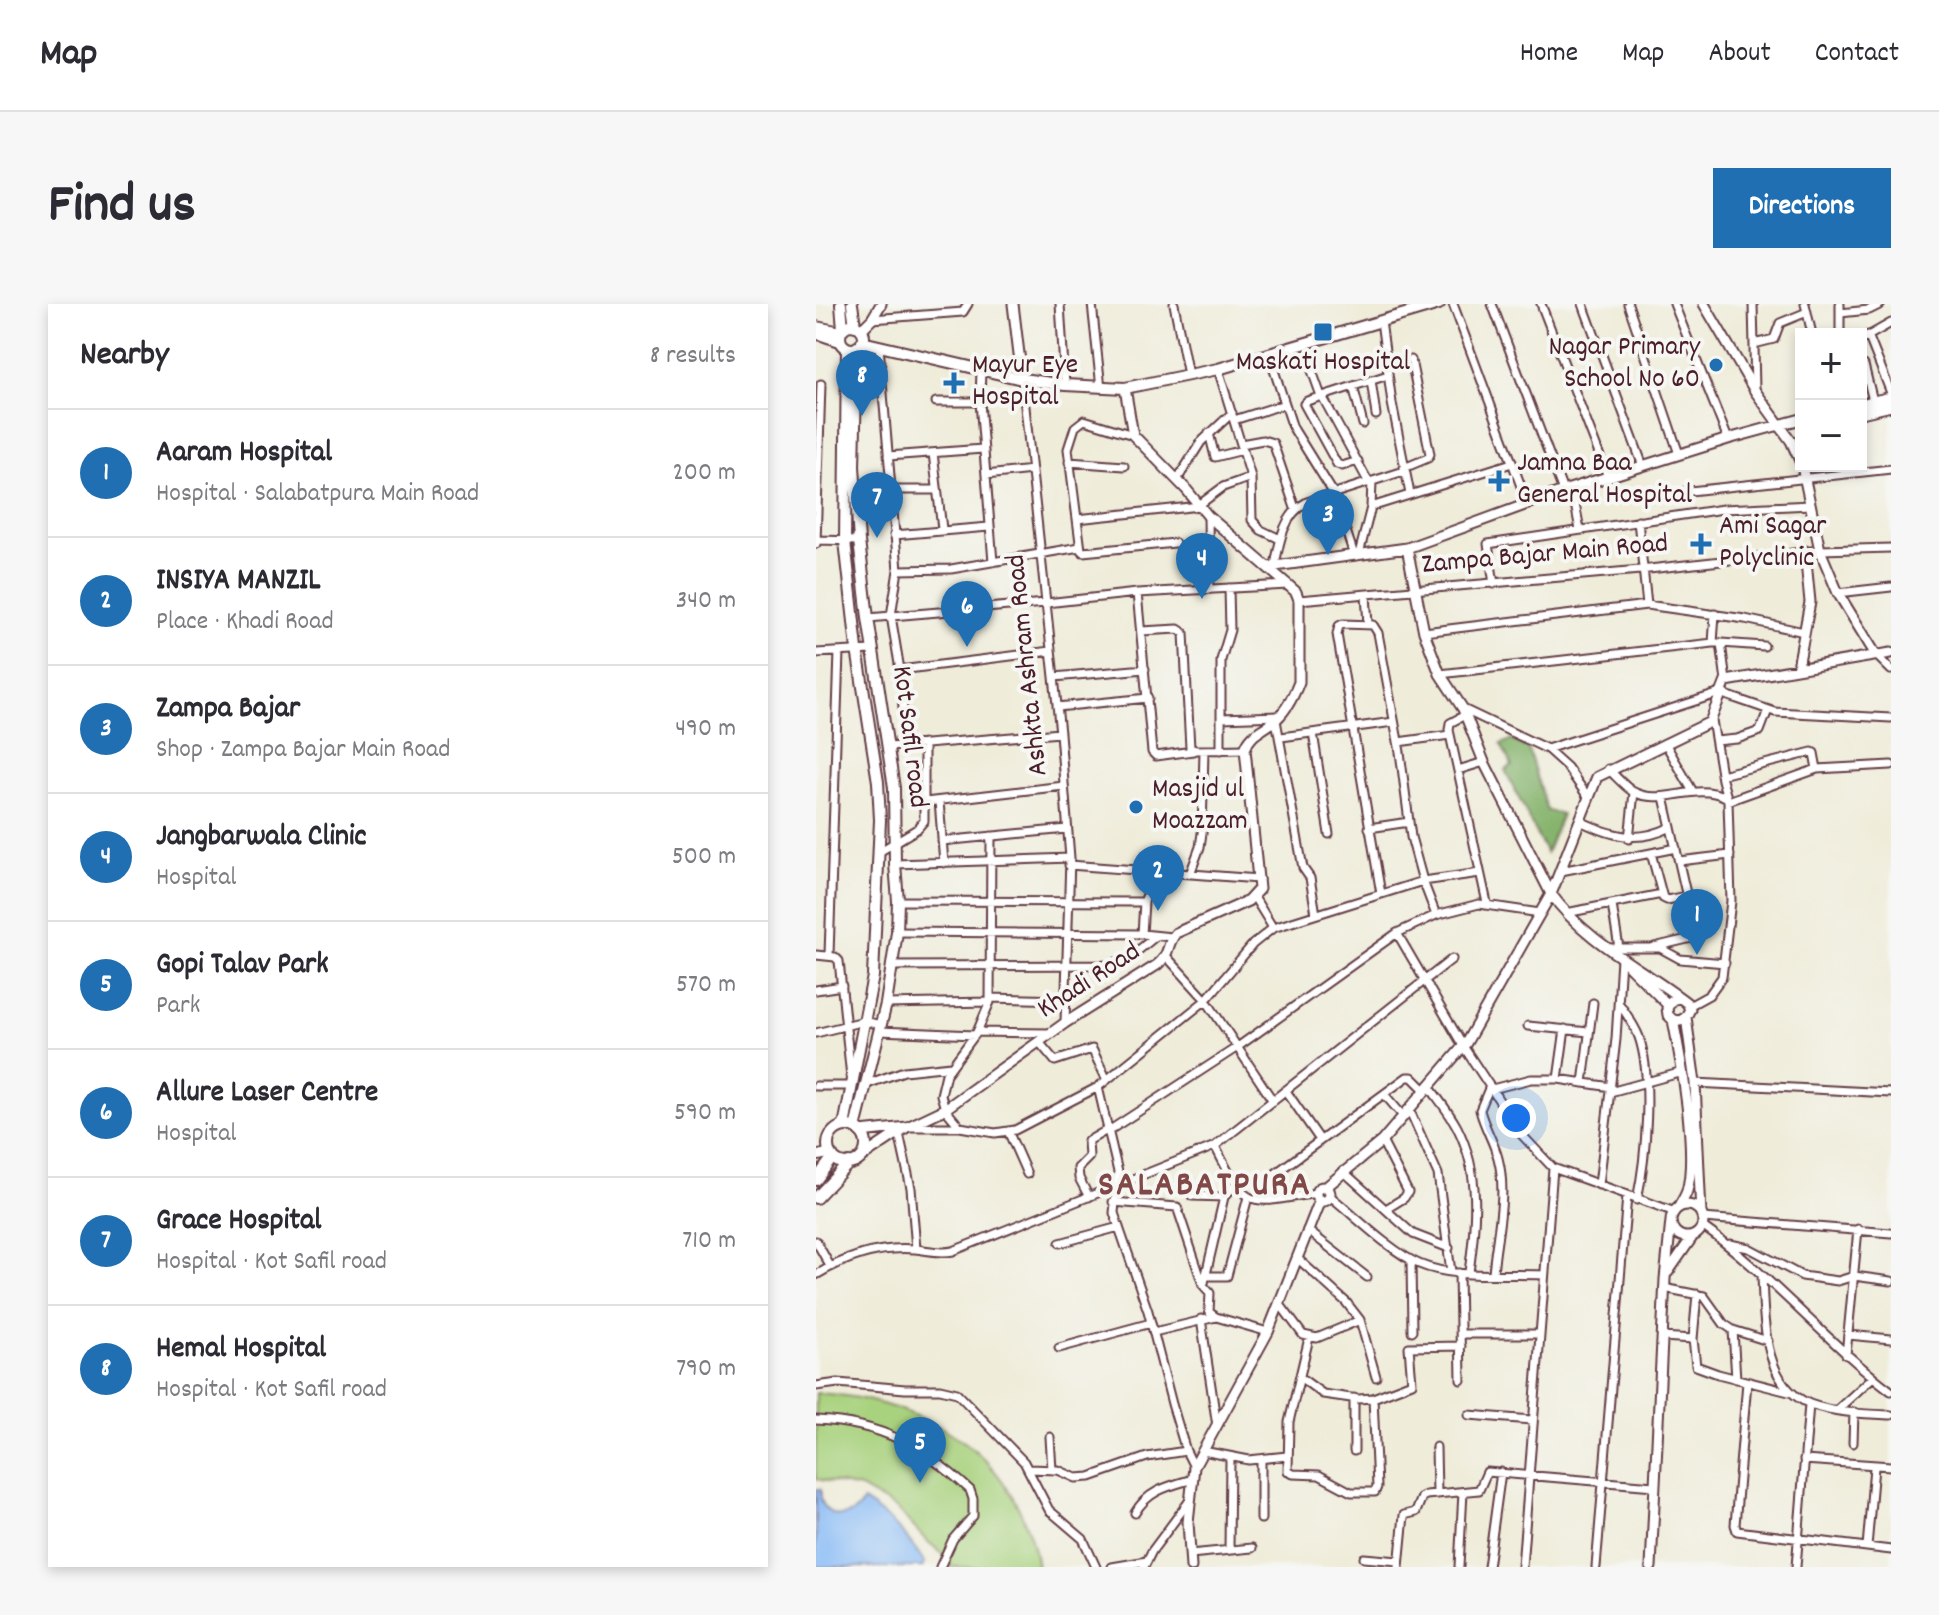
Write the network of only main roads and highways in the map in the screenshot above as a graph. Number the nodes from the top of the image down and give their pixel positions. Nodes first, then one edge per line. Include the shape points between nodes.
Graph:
1 (841, 304) edge
2 (852, 304) edge
3 (1439, 304) edge
4 (816, 327) edge
5 (816, 333) edge
6 (851, 337) junction
7 (853, 1129) junction
8 (831, 1155) junction
9 (854, 1161) junction
10 (816, 1180) edge
11 (816, 1198) edge

1 - 6 main road, Kot Safil road
2 - 6 main road, Kot Safil road
3 - 6 main road via 1218,369 1125,388 1022,379
4 - 6 main road
5 - 6 main road
6 - 7 main road, Kot Safil road via 845,541 878,782 879,852 873,976 852,1084
6 - 7 main road, Kot Safil road via 859,541 894,788 898,901 886,1004
7 - 8 main road via 830,1136
7 - 9 main road via 865,1142 863,1154
8 - 9 main road via 837,1161
8 - 10 main road
9 - 11 main road

